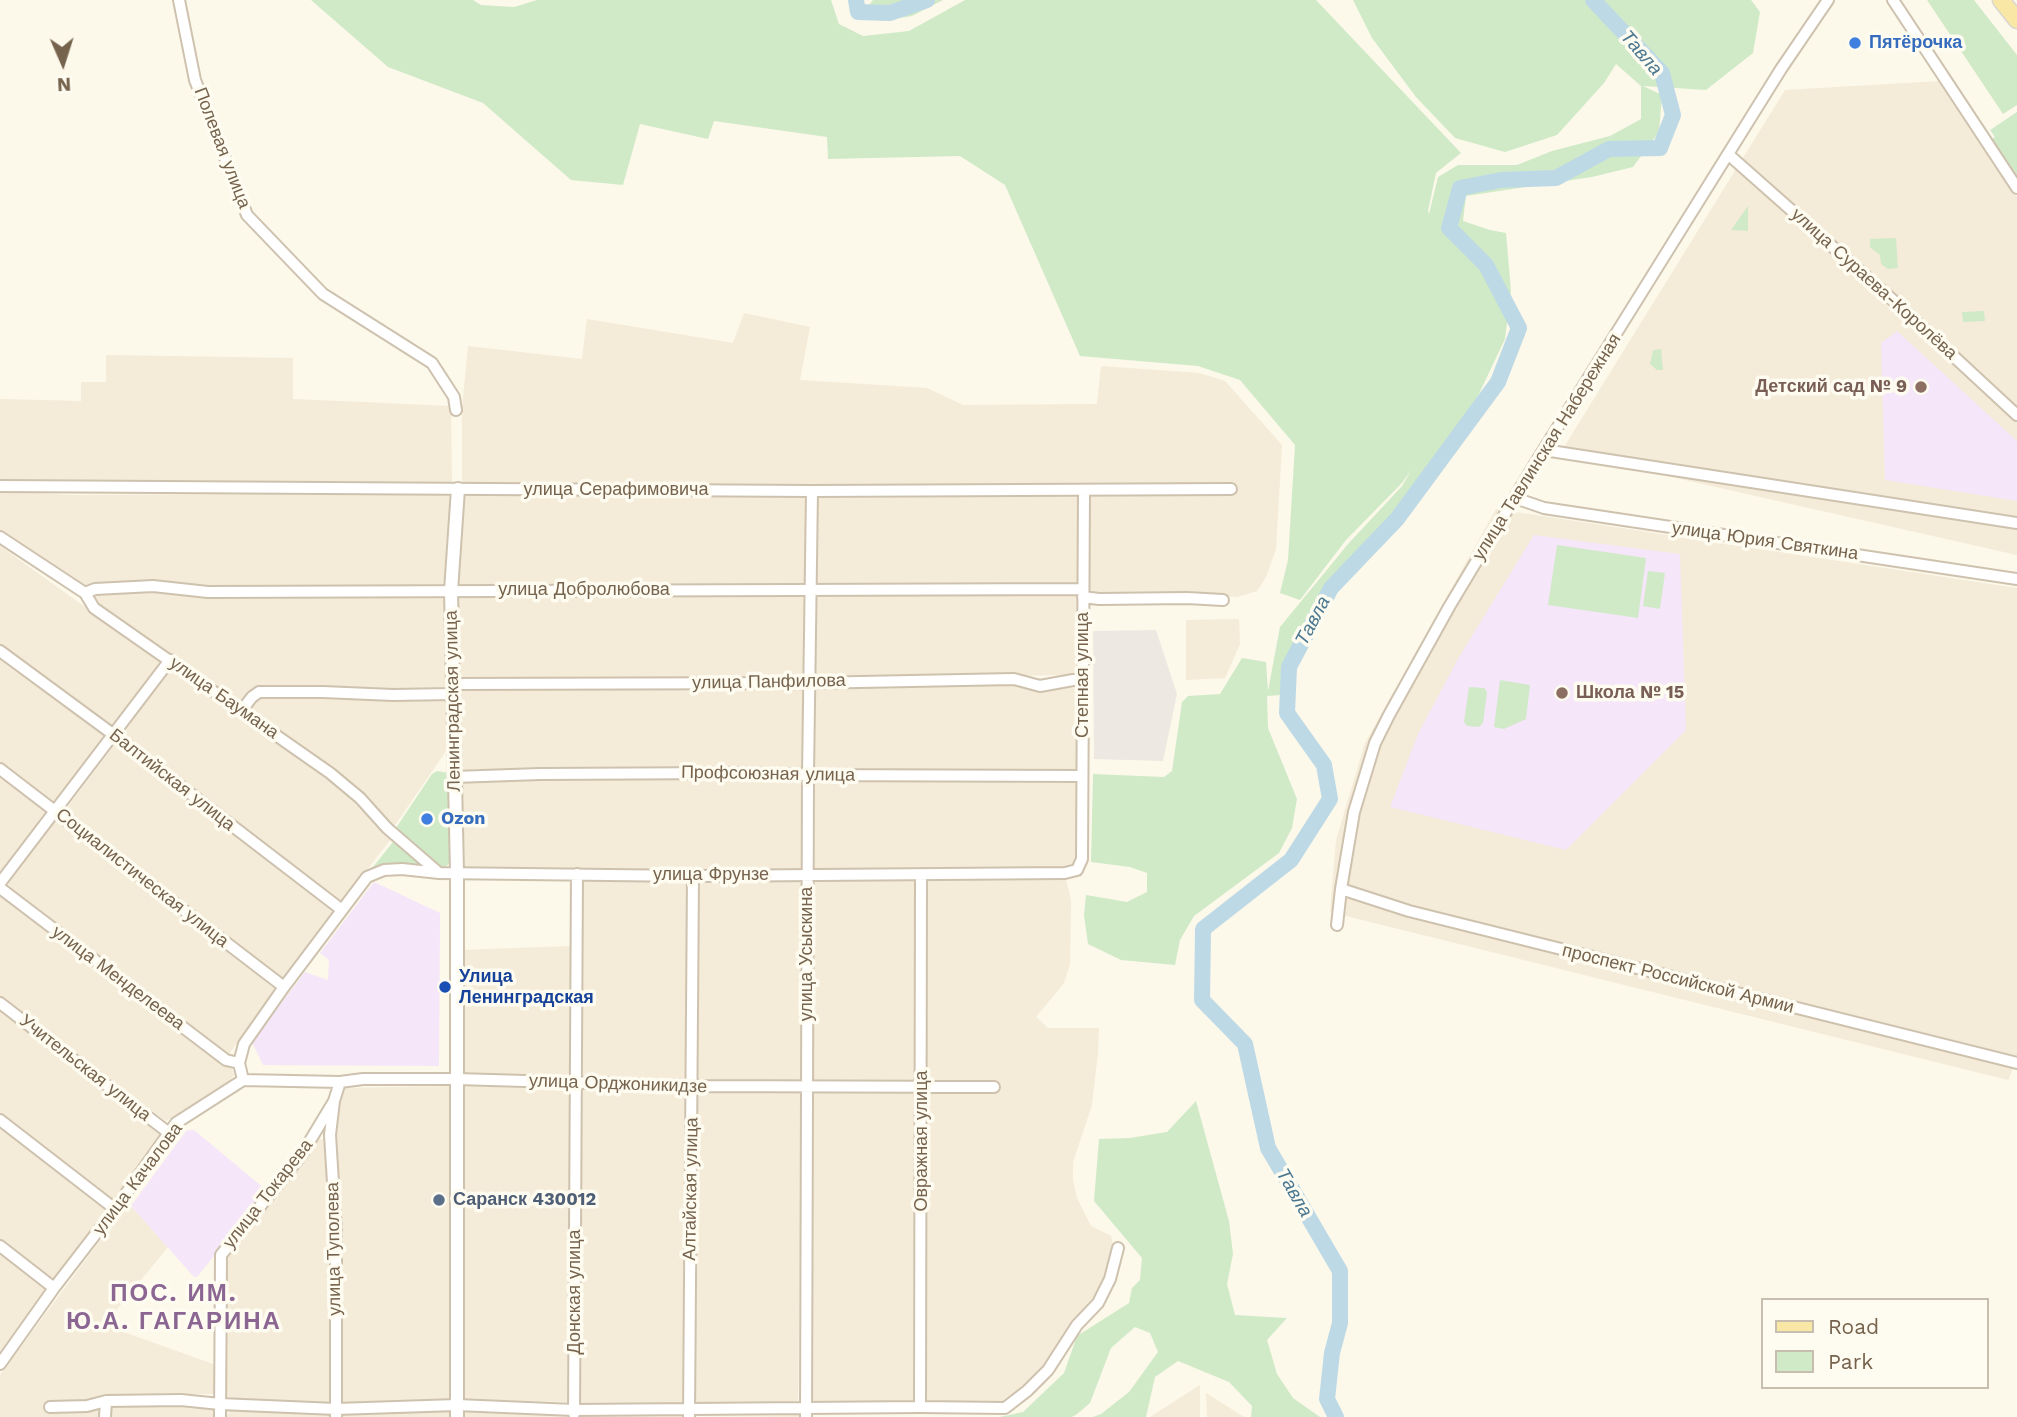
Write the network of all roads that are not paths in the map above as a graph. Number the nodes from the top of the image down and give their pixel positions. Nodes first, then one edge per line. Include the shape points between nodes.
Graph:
1 (179, 0) edge
2 (1828, 0) edge
3 (1893, 0) edge
4 (2001, 0) edge
5 (2017, 20) edge
6 (1729, 155) junction
7 (2017, 188) edge
8 (456, 410) dead end
9 (2017, 415) edge
10 (1544, 450) junction
11 (0, 486) edge
12 (458, 489) junction
13 (1231, 489) dead end
14 (812, 491) junction
15 (1084, 491) junction
16 (1515, 498) junction
17 (2017, 523) edge
18 (0, 537) edge
19 (2017, 579) edge
20 (811, 588) junction
21 (451, 591) junction
22 (85, 593) junction
23 (1083, 593) junction
24 (1223, 600) dead end
25 (0, 651) edge
26 (170, 660) junction
27 (1084, 680) junction
28 (808, 683) junction
29 (452, 689) junction
30 (242, 710) junction
31 (114, 735) junction
32 (0, 769) edge
33 (808, 775) junction
34 (1082, 776) junction
35 (454, 777) junction
36 (56, 812) junction
37 (1082, 859) joint
38 (439, 873) junction
39 (457, 873) junction
40 (577, 874) junction
41 (808, 875) junction
42 (921, 875) junction
43 (693, 876) junction
44 (0, 886) edge
45 (1341, 889) junction
46 (342, 911) junction
47 (1337, 925) dead end
48 (284, 987) junction
49 (0, 1003) edge
50 (239, 1063) junction
51 (2017, 1063) edge
52 (457, 1079) junction
53 (243, 1080) junction
54 (340, 1082) junction
55 (576, 1082) junction
56 (692, 1086) junction
57 (922, 1086) junction
58 (807, 1087) junction
59 (994, 1087) dead end
60 (334, 1101) junction
61 (0, 1120) edge
62 (169, 1133) junction
63 (115, 1209) junction
64 (0, 1246) edge
65 (1118, 1248) dead end
66 (54, 1287) junction
67 (0, 1364) edge
68 (106, 1401) junction
69 (220, 1404) junction
70 (50, 1407) dead end
71 (920, 1407) junction
72 (457, 1411) edge
73 (336, 1413) edge
74 (574, 1413) edge
75 (689, 1413) edge
76 (806, 1413) edge
77 (105, 1417) edge
78 (220, 1417) edge

1 - 8 street, Полевая улица via 195,80 247,215 323,294 432,363
2 - 6 street, улица Тавлинская Набережная
3 - 7 street
4 - 5 main road
6 - 9 street, улица Сураева-Королёва
6 - 10 street, улица Тавлинская Набережная
10 - 16 street, улица Тавлинская Набережная
10 - 17 street
11 - 12 street, улица Серафимовича
12 - 14 street, улица Серафимовича
12 - 21 street, Ленинградская улица
13 - 15 street, улица Серафимовича
14 - 15 street, улица Серафимовича
14 - 20 street, улица Усыскина
15 - 23 street, Степная улица
16 - 19 street, улица Юрия Святкина via 1544,508
16 - 45 street, улица Тавлинская Набережная via 1375,743 1354,811
18 - 22 street, улица Баумана
20 - 21 street, улица Добролюбова
20 - 23 street, улица Добролюбова
20 - 28 street, улица Усыскина
21 - 22 street, улица Добролюбова via 208,592 153,586
21 - 29 street, Ленинградская улица
22 - 26 street, улица Баумана via 94,608
23 - 24 street, улица Добролюбова via 1099,599
23 - 27 street, Степная улица
25 - 31 street, Балтийская улица
26 - 30 street, улица Баумана
26 - 31 street
27 - 28 street, улица Панфилова via 1040,686 1014,679
27 - 34 street, Степная улица
28 - 29 street, улица Панфилова
28 - 33 street, улица Усыскина
29 - 30 street, улица Панфилова via 393,695 258,692
29 - 35 street, Ленинградская улица
30 - 38 street, улица Баумана via 340,781
31 - 36 street
31 - 46 street, Балтийская улица
32 - 36 street, Социалистическая улица
33 - 34 street, Профсоюзная улица
33 - 35 street, Профсоюзная улица
33 - 41 street, улица Усыскина
34 - 37 street, Степная улица
35 - 39 street, Ленинградская улица
36 - 44 street
36 - 48 street, Социалистическая улица
37 - 42 street, улица Фрунзе via 1072,873
38 - 39 street
38 - 46 street via 384,870 367,877
39 - 40 street, улица Фрунзе
39 - 52 street, Ленинградская улица
40 - 43 street, улица Фрунзе
40 - 55 street, Донская улица
41 - 42 street, улица Фрунзе
41 - 43 street, улица Фрунзе
41 - 58 street, улица Усыскина
42 - 57 street, Овражная улица
43 - 56 street, Алтайская улица
44 - 50 street, улица Менделеева via 226,1060
45 - 47 street, улица Тавлинская Набережная
45 - 51 street, проспект Российской Армии via 1409,911
46 - 48 street
48 - 50 street via 244,1044
49 - 62 street, Учительская улица
50 - 53 street
52 - 54 street, улица Орджоникидзе
52 - 55 street, улица Орджоникидзе
52 - 72 street, Ленинградская улица
53 - 54 street, улица Орджоникидзе
53 - 62 street, улица Качалова via 176,1123
54 - 60 street, улица Туполева
55 - 56 street, улица Орджоникидзе
55 - 74 street, Донская улица
56 - 58 street, улица Орджоникидзе
56 - 75 street, Алтайская улица
57 - 58 street, улица Орджоникидзе
57 - 59 street, улица Орджоникидзе
57 - 71 street, Овражная улица
58 - 76 street, улица Усыскина
60 - 69 street, улица Токарева via 302,1154 221,1255
60 - 73 street, улица Туполева via 330,1135 336,1230
61 - 63 street
62 - 63 street, улица Качалова
63 - 66 street, улица Качалова
64 - 66 street
65 - 71 street via 1098,1303 1027,1391 1005,1408
66 - 67 street, улица Качалова
68 - 69 street
68 - 70 street
68 - 77 street
69 - 73 street
69 - 78 street, улица Токарева
71 - 76 street
72 - 73 street
72 - 74 street
74 - 75 street
75 - 76 street

